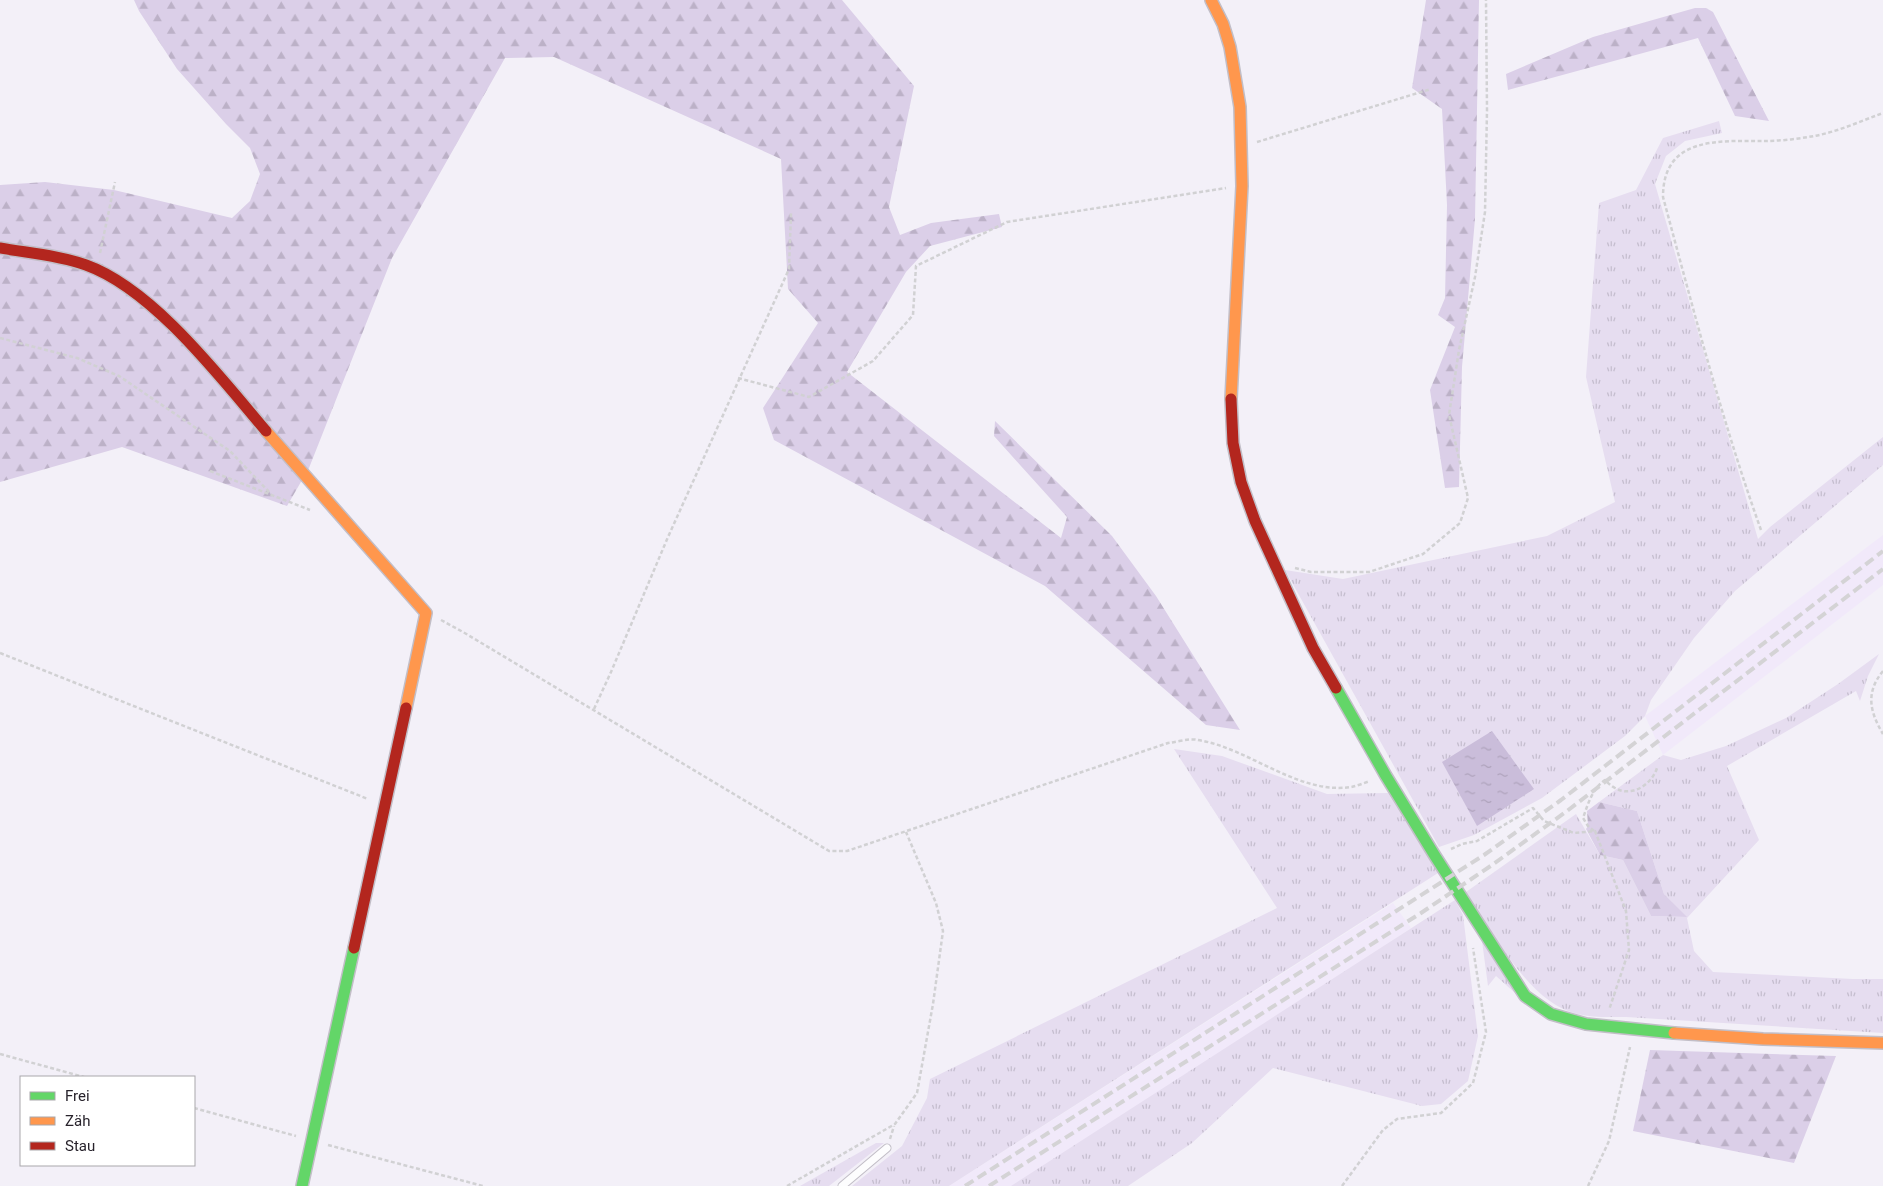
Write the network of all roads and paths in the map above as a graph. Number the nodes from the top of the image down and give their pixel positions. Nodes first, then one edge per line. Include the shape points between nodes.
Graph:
1 (1211, 0) edge
2 (1486, 0) edge
3 (1431, 89) dead end
4 (1883, 113) edge
5 (1241, 147) junction
6 (115, 182) dead end
7 (1242, 186) junction
8 (792, 213) dead end
9 (0, 248) edge
10 (96, 269) junction
11 (0, 338) edge
12 (738, 378) junction
13 (210, 471) dead end
14 (271, 494) junction
15 (313, 511) dead end
16 (1761, 530) dead end
17 (1274, 562) junction
18 (426, 613) junction
19 (0, 653) edge
20 (1883, 671) edge
21 (594, 709) junction
22 (1883, 734) edge
23 (1657, 768) dead end
24 (1386, 776) junction
25 (384, 805) junction
26 (906, 832) junction
27 (1595, 832) junction
28 (1435, 856) junction
29 (1472, 943) dead end
30 (1604, 1026) junction
31 (1634, 1030) junction
32 (1883, 1043) edge
33 (0, 1054) edge
34 (80, 1076) edge
35 (195, 1108) edge
36 (895, 1124) junction
37 (311, 1140) junction
38 (887, 1148) joint
39 (302, 1186) edge
40 (483, 1186) edge
41 (787, 1186) edge
42 (842, 1186) edge
43 (1342, 1186) edge
44 (1588, 1186) edge

1 - 5 street via 1223,24 1235,70
2 - 17 path via 1485,212 1449,415 1468,498 1460,523 1423,554 1369,572 1311,572
3 - 5 path
4 - 16 path via 1814,136 1767,141 1722,140 1698,145 1677,156 1663,182 1663,197 1694,312
5 - 7 street
6 - 10 path
7 - 12 path via 1007,222 916,266 914,315 873,361 809,397
7 - 17 street via 1231,400 1233,443 1241,482
8 - 12 path via 788,269
9 - 10 street
10 - 18 street via 134,292 158,312 214,371
11 - 14 path via 77,358 119,376 230,451
12 - 21 path
13 - 14 path
14 - 15 path
17 - 24 street via 1313,648
18 - 21 path
18 - 25 street
19 - 25 path
20 - 22 path via 1874,682 1871,701 1874,718
21 - 26 path via 829,851 847,851
23 - 27 path via 1655,776 1645,786 1631,791 1616,789 1605,780 1599,785 1588,801 1583,818
24 - 26 path via 1350,787 1328,787 1298,780 1223,746 1196,739 1168,743
24 - 28 street
25 - 37 street
26 - 36 path via 936,903 943,931 917,1094
27 - 28 path via 1574,833 1544,821 1533,808 1477,841
27 - 30 path via 1626,911 1629,950
28 - 30 street via 1525,996 1551,1014
29 - 43 path via 1486,1032 1474,1083 1441,1113 1397,1119 1383,1130
30 - 31 street
31 - 32 street
31 - 44 path via 1609,1141
33 - 34 path
35 - 37 path
36 - 38 path
36 - 41 path
37 - 39 street
37 - 40 path
38 - 42 lane

